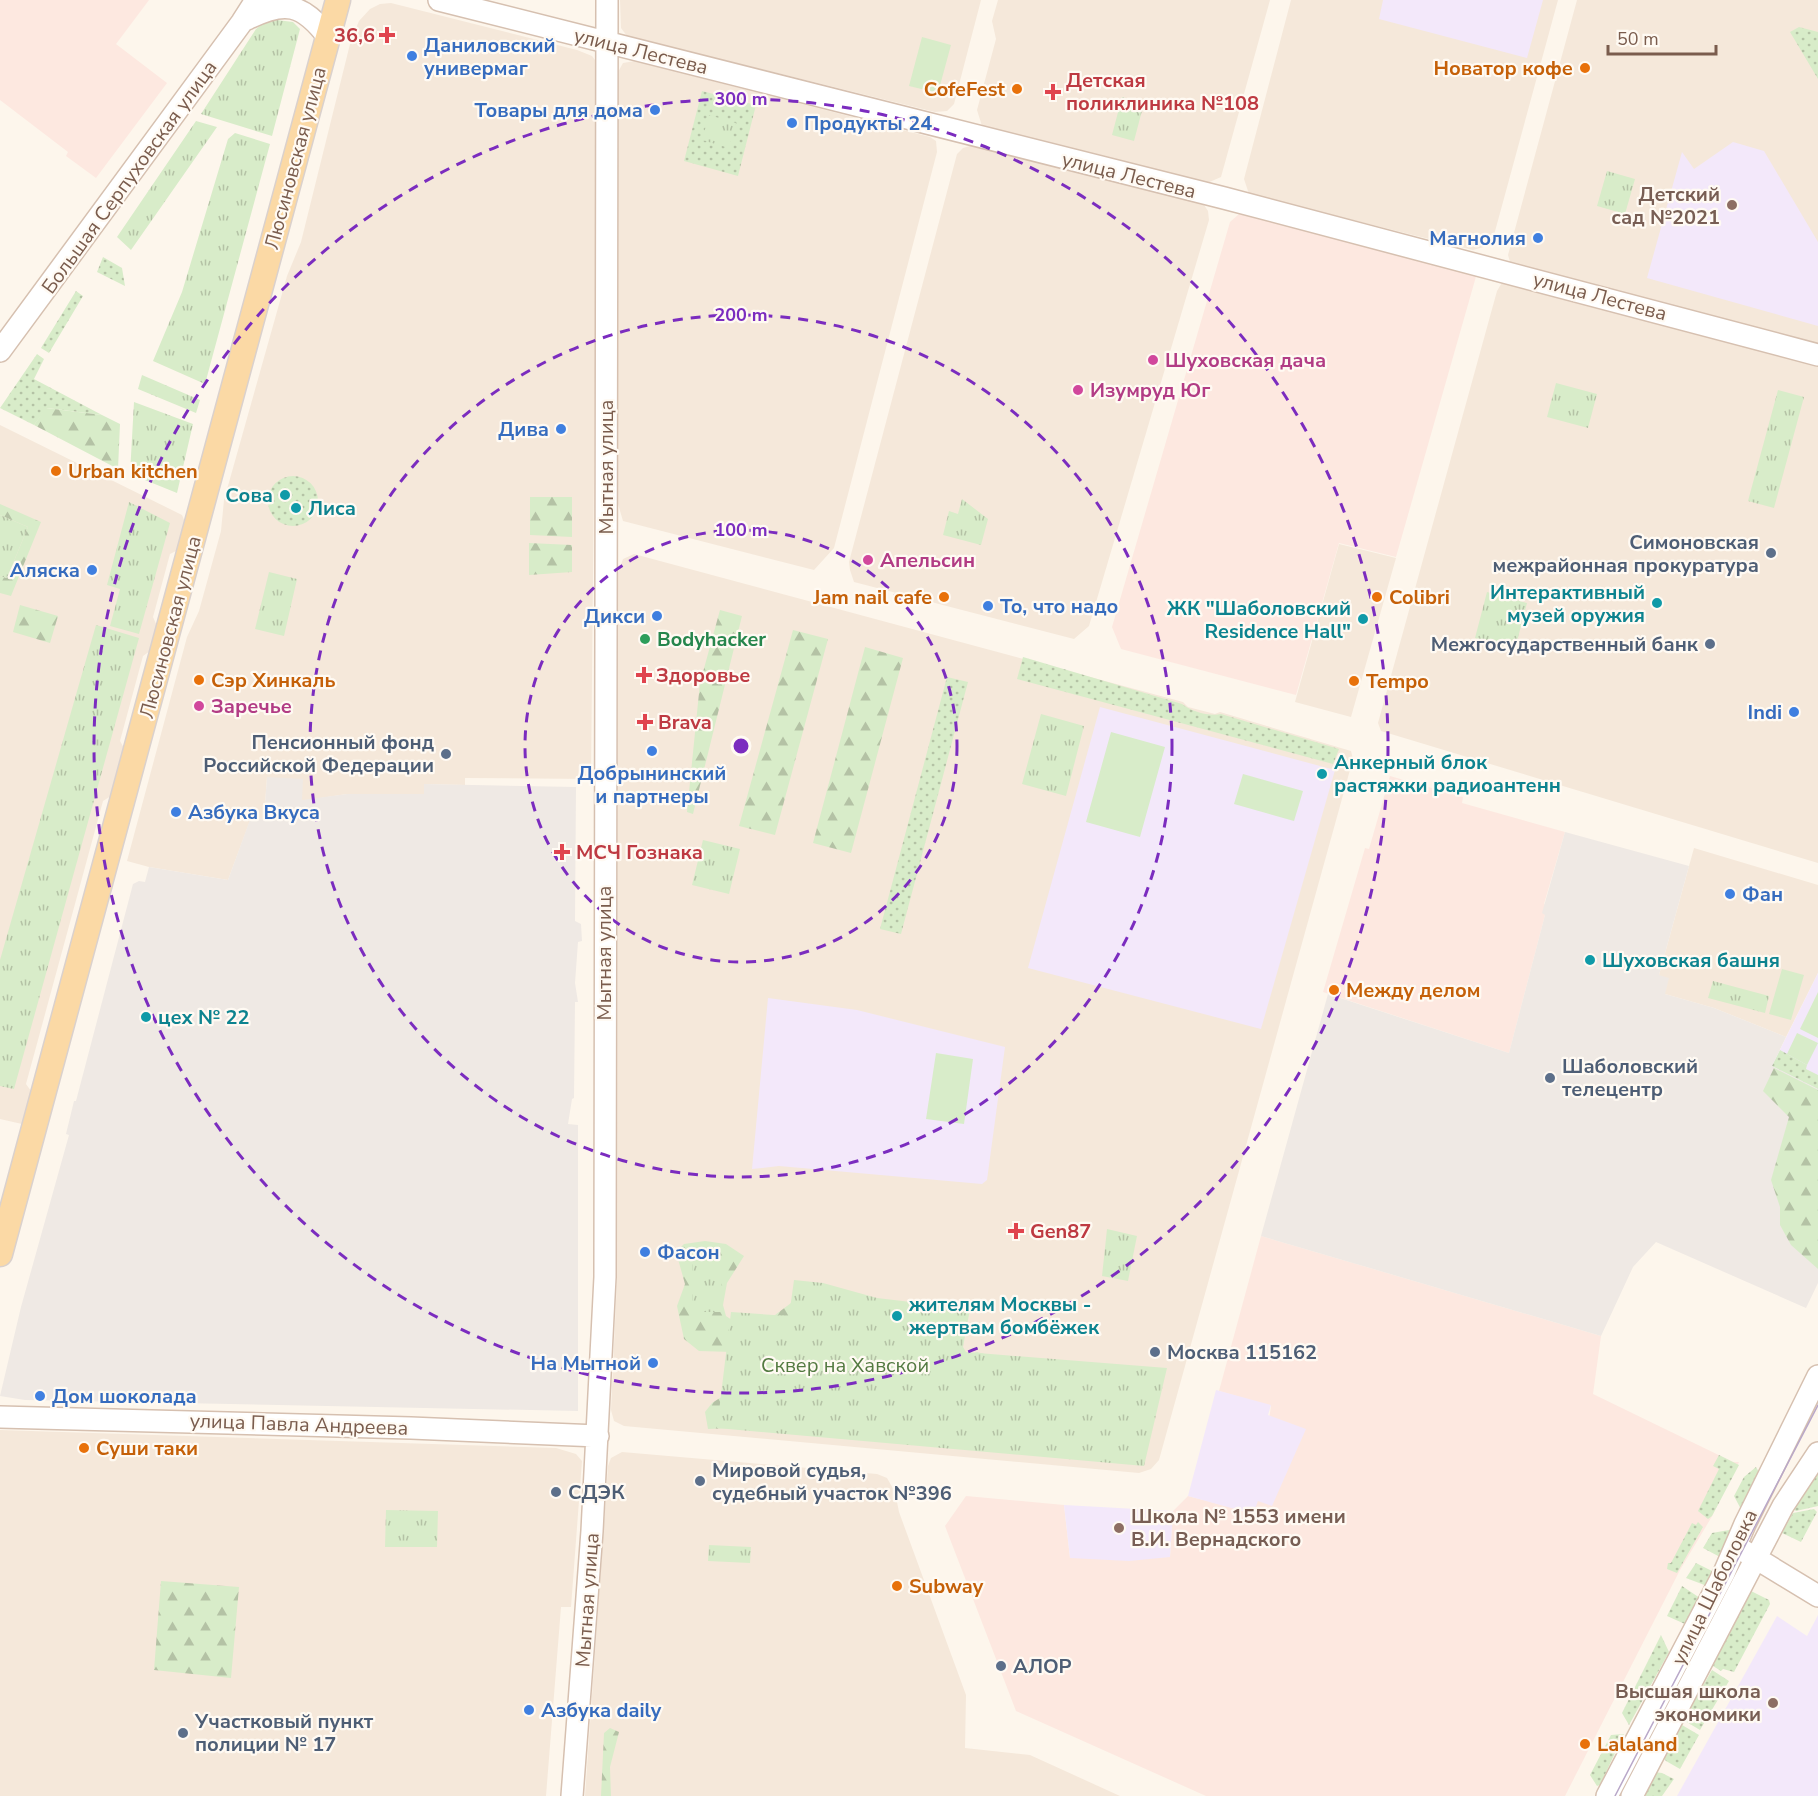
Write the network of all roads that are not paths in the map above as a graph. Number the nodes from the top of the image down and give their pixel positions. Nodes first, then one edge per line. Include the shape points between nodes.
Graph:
1 (256, 0) edge
2 (338, 0) edge
3 (439, 0) edge
4 (607, 0) edge
5 (243, 22) junction
6 (328, 37) junction
7 (607, 43) junction
8 (0, 351) edge
9 (1818, 355) edge
10 (0, 1254) edge
11 (1818, 1376) edge
12 (0, 1417) edge
13 (598, 1436) junction
14 (1818, 1453) edge
15 (1736, 1546) junction
16 (1756, 1558) junction
17 (1818, 1596) edge
18 (572, 1796) edge
19 (1607, 1796) edge
20 (1632, 1796) edge

1 - 5 street, Большая Серпуховская улица
2 - 6 main road, Люсиновская улица
3 - 7 street, улица Лестева
4 - 7 street, Мытная улица
5 - 6 street via 266,4 279,0 308,12
5 - 8 street, Большая Серпуховская улица
6 - 10 main road, Люсиновская улица
7 - 9 street, улица Лестева via 1247,204
7 - 13 street, Мытная улица via 605,1277
11 - 15 street, улица Шаболовка
12 - 13 street, улица Павла Андреева
13 - 18 street, Мытная улица
14 - 16 street, улица Шаболовка via 1783,1506
15 - 16 street
15 - 19 street, улица Шаболовка
16 - 17 street
16 - 20 street, улица Шаболовка

